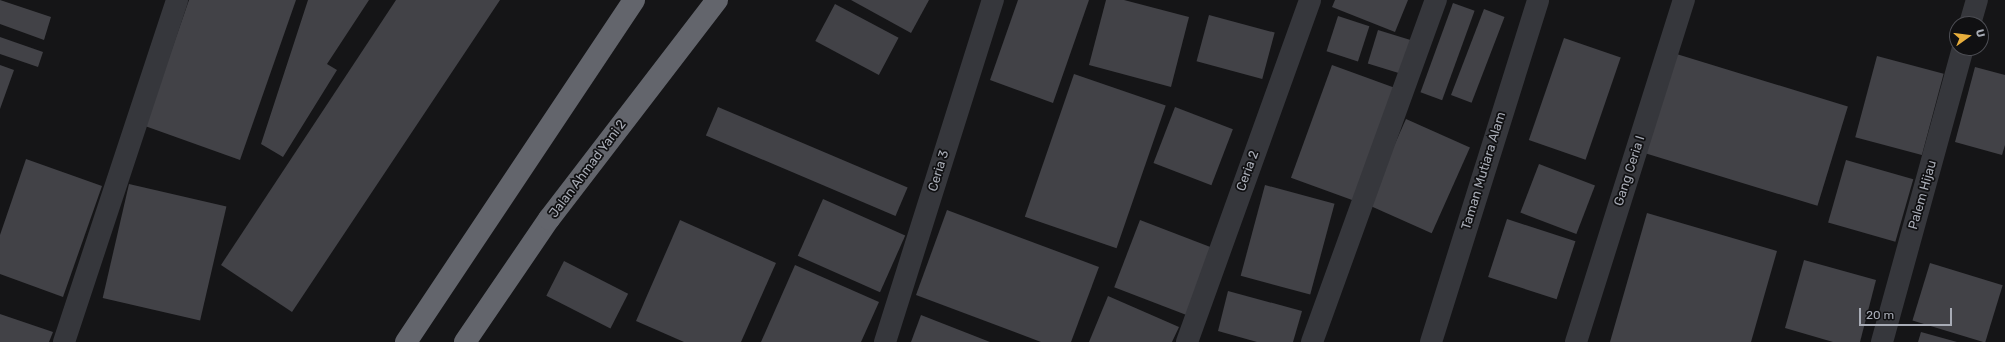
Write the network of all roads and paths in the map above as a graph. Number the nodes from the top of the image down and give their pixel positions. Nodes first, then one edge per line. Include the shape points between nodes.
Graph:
1 (177, 0) edge
2 (634, 0) edge
3 (717, 0) edge
4 (993, 0) edge
5 (1310, 0) edge
6 (1436, 0) edge
7 (1538, 0) edge
8 (1684, 0) edge
9 (1977, 0) edge
10 (1972, 16) edge
11 (1962, 56) edge
12 (64, 342) edge
13 (406, 342) edge
14 (466, 342) edge
15 (885, 342) edge
16 (1186, 342) edge
17 (1312, 342) edge
18 (1431, 342) edge
19 (1576, 342) edge
20 (1882, 342) edge

1 - 12 street
2 - 13 highway
3 - 14 highway, Jalan Ahmad Yani 2 via 550,219
4 - 15 street, Ceria 3
5 - 16 street, Ceria 2
6 - 17 street
7 - 18 street, Taman Mutiara Alam
8 - 19 street, Gang Ceria I
9 - 10 street
11 - 20 street, Palem Hijau

